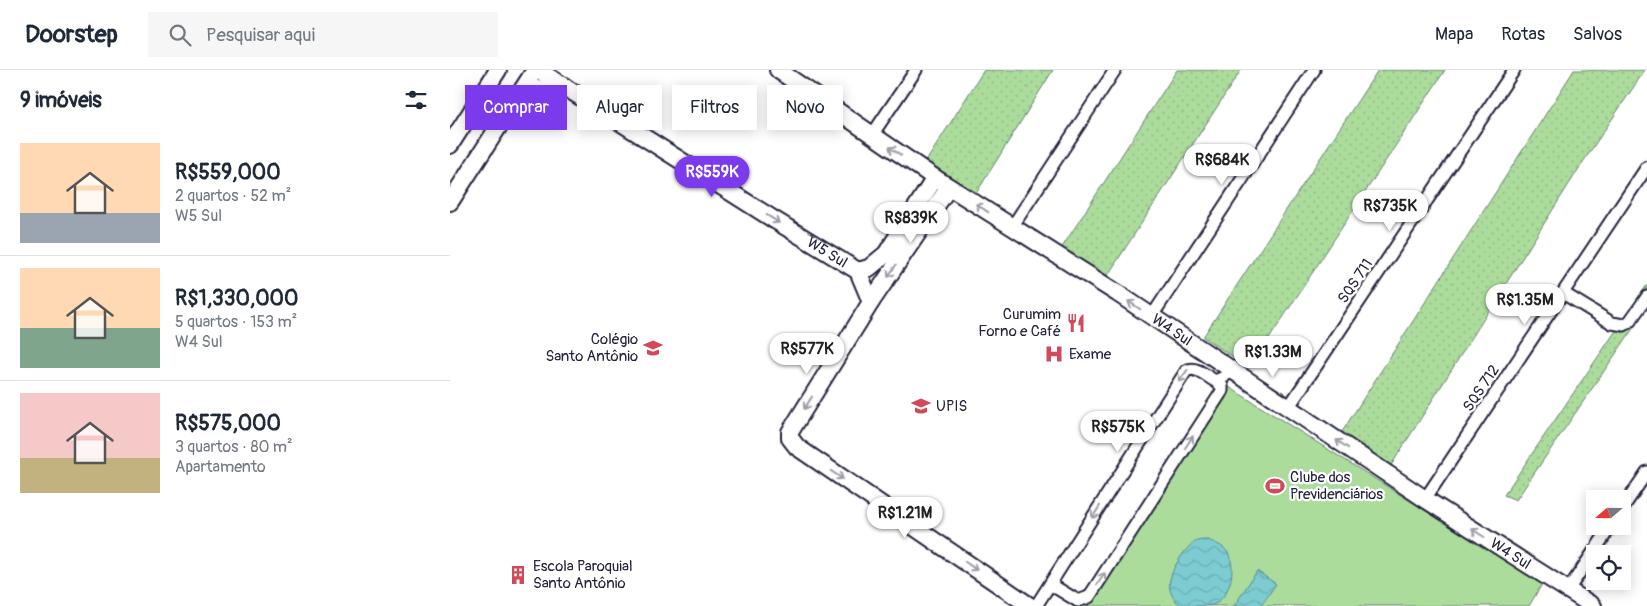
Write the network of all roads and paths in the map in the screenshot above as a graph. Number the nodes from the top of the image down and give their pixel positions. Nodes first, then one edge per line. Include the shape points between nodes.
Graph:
1 (498, 70) edge
2 (537, 70) edge
3 (778, 70) edge
4 (915, 70) edge
5 (1115, 70) edge
6 (1314, 70) edge
7 (1514, 70) edge
8 (527, 85) edge
9 (562, 85) edge
10 (567, 88) edge
11 (497, 130) edge
12 (872, 135) junction
13 (450, 145) edge
14 (1647, 167) edge
15 (942, 182) junction
16 (450, 202) edge
17 (1012, 228) junction
18 (858, 271) junction
19 (1563, 293) junction
20 (1647, 297) edge
21 (871, 302) junction
22 (1152, 316) junction
23 (1230, 368) junction
24 (1215, 381) junction
25 (1288, 408) junction
26 (1647, 472) edge
27 (1631, 496) edge
28 (1425, 499) junction
29 (1605, 535) edge
30 (1050, 584) junction
31 (1568, 590) junction
32 (1030, 606) edge
33 (1036, 606) edge
34 (1593, 606) edge

1 - 13 main road
2 - 8 main road
2 - 9 main road, W5 Sul
3 - 12 main road, W4 Sul
4 - 12 street
5 - 17 street
6 - 22 street
7 - 25 street, SQS 711
10 -> 18 main road, W5 Sul
11 - 16 main road
15 -> 12 main road, W4 Sul
14 - 19 street, SQS 712
17 -> 15 main road, W4 Sul
15 - 18 main road via 886,254 869,268
15 -> 21 main road
22 -> 17 main road, W4 Sul
18 - 21 main road, W5 Sul
19 - 20 street via 1612,323 1624,325
19 - 28 street, SQS 712
21 -> 32 main road via 790,432 792,443
22 - 23 main road, W4 Sul
23 - 24 street
23 - 25 main road, W4 Sul
24 -> 30 street via 1194,368 1186,371
30 -> 24 street via 1078,601 1089,597 1222,391 1222,386
28 -> 25 main road, W4 Sul
26 - 27 street
31 -> 28 main road, W4 Sul
29 - 31 street
30 - 33 street
31 - 34 main road, W4 Sul

